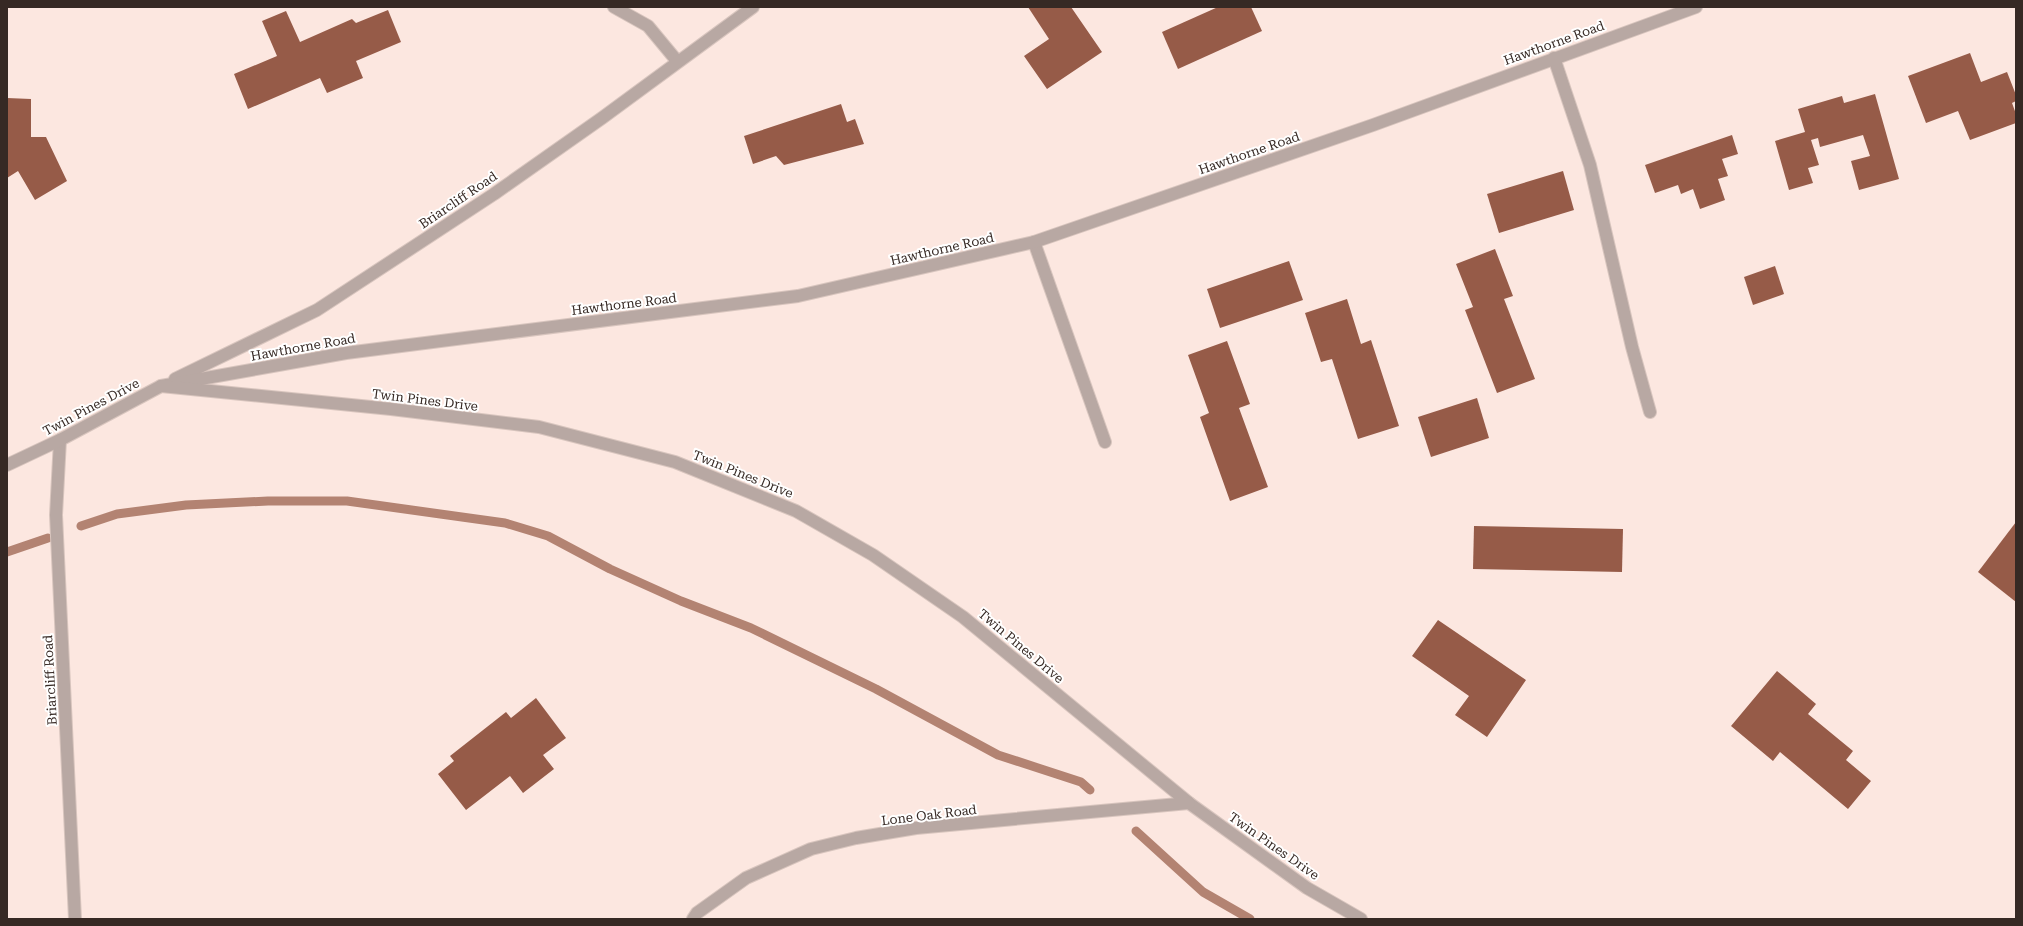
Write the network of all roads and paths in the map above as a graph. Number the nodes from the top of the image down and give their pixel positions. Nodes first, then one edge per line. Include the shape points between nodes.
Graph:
1 (614, 7) edge
2 (752, 7) edge
3 (1696, 7) edge
4 (1554, 58) junction
5 (677, 62) junction
6 (1034, 242) junction
7 (161, 386) junction
8 (1650, 412) dead end
9 (60, 440) junction
10 (1105, 442) dead end
11 (7, 465) edge
12 (1189, 804) junction
13 (75, 919) edge
14 (693, 919) edge
15 (1361, 919) edge

1 - 5 street via 648,26
2 - 5 street, Briarcliff Road
3 - 4 street, Hawthorne Road
4 - 6 street, Hawthorne Road via 1373,125
4 - 8 street via 1590,165 1632,347
5 - 7 street, Briarcliff Road via 494,194 317,310
6 - 7 street, Hawthorne Road via 798,296 346,354
6 - 10 street
7 - 9 street, Twin Pines Drive
7 - 12 street, Twin Pines Drive via 539,427 675,462 796,511 874,555 963,617
9 - 11 street, Twin Pines Drive
9 - 13 street, Briarcliff Road via 56,515
12 - 14 street, Lone Oak Road via 916,828 856,838 811,849 746,878 697,913
12 - 15 street, Twin Pines Drive via 1307,888

